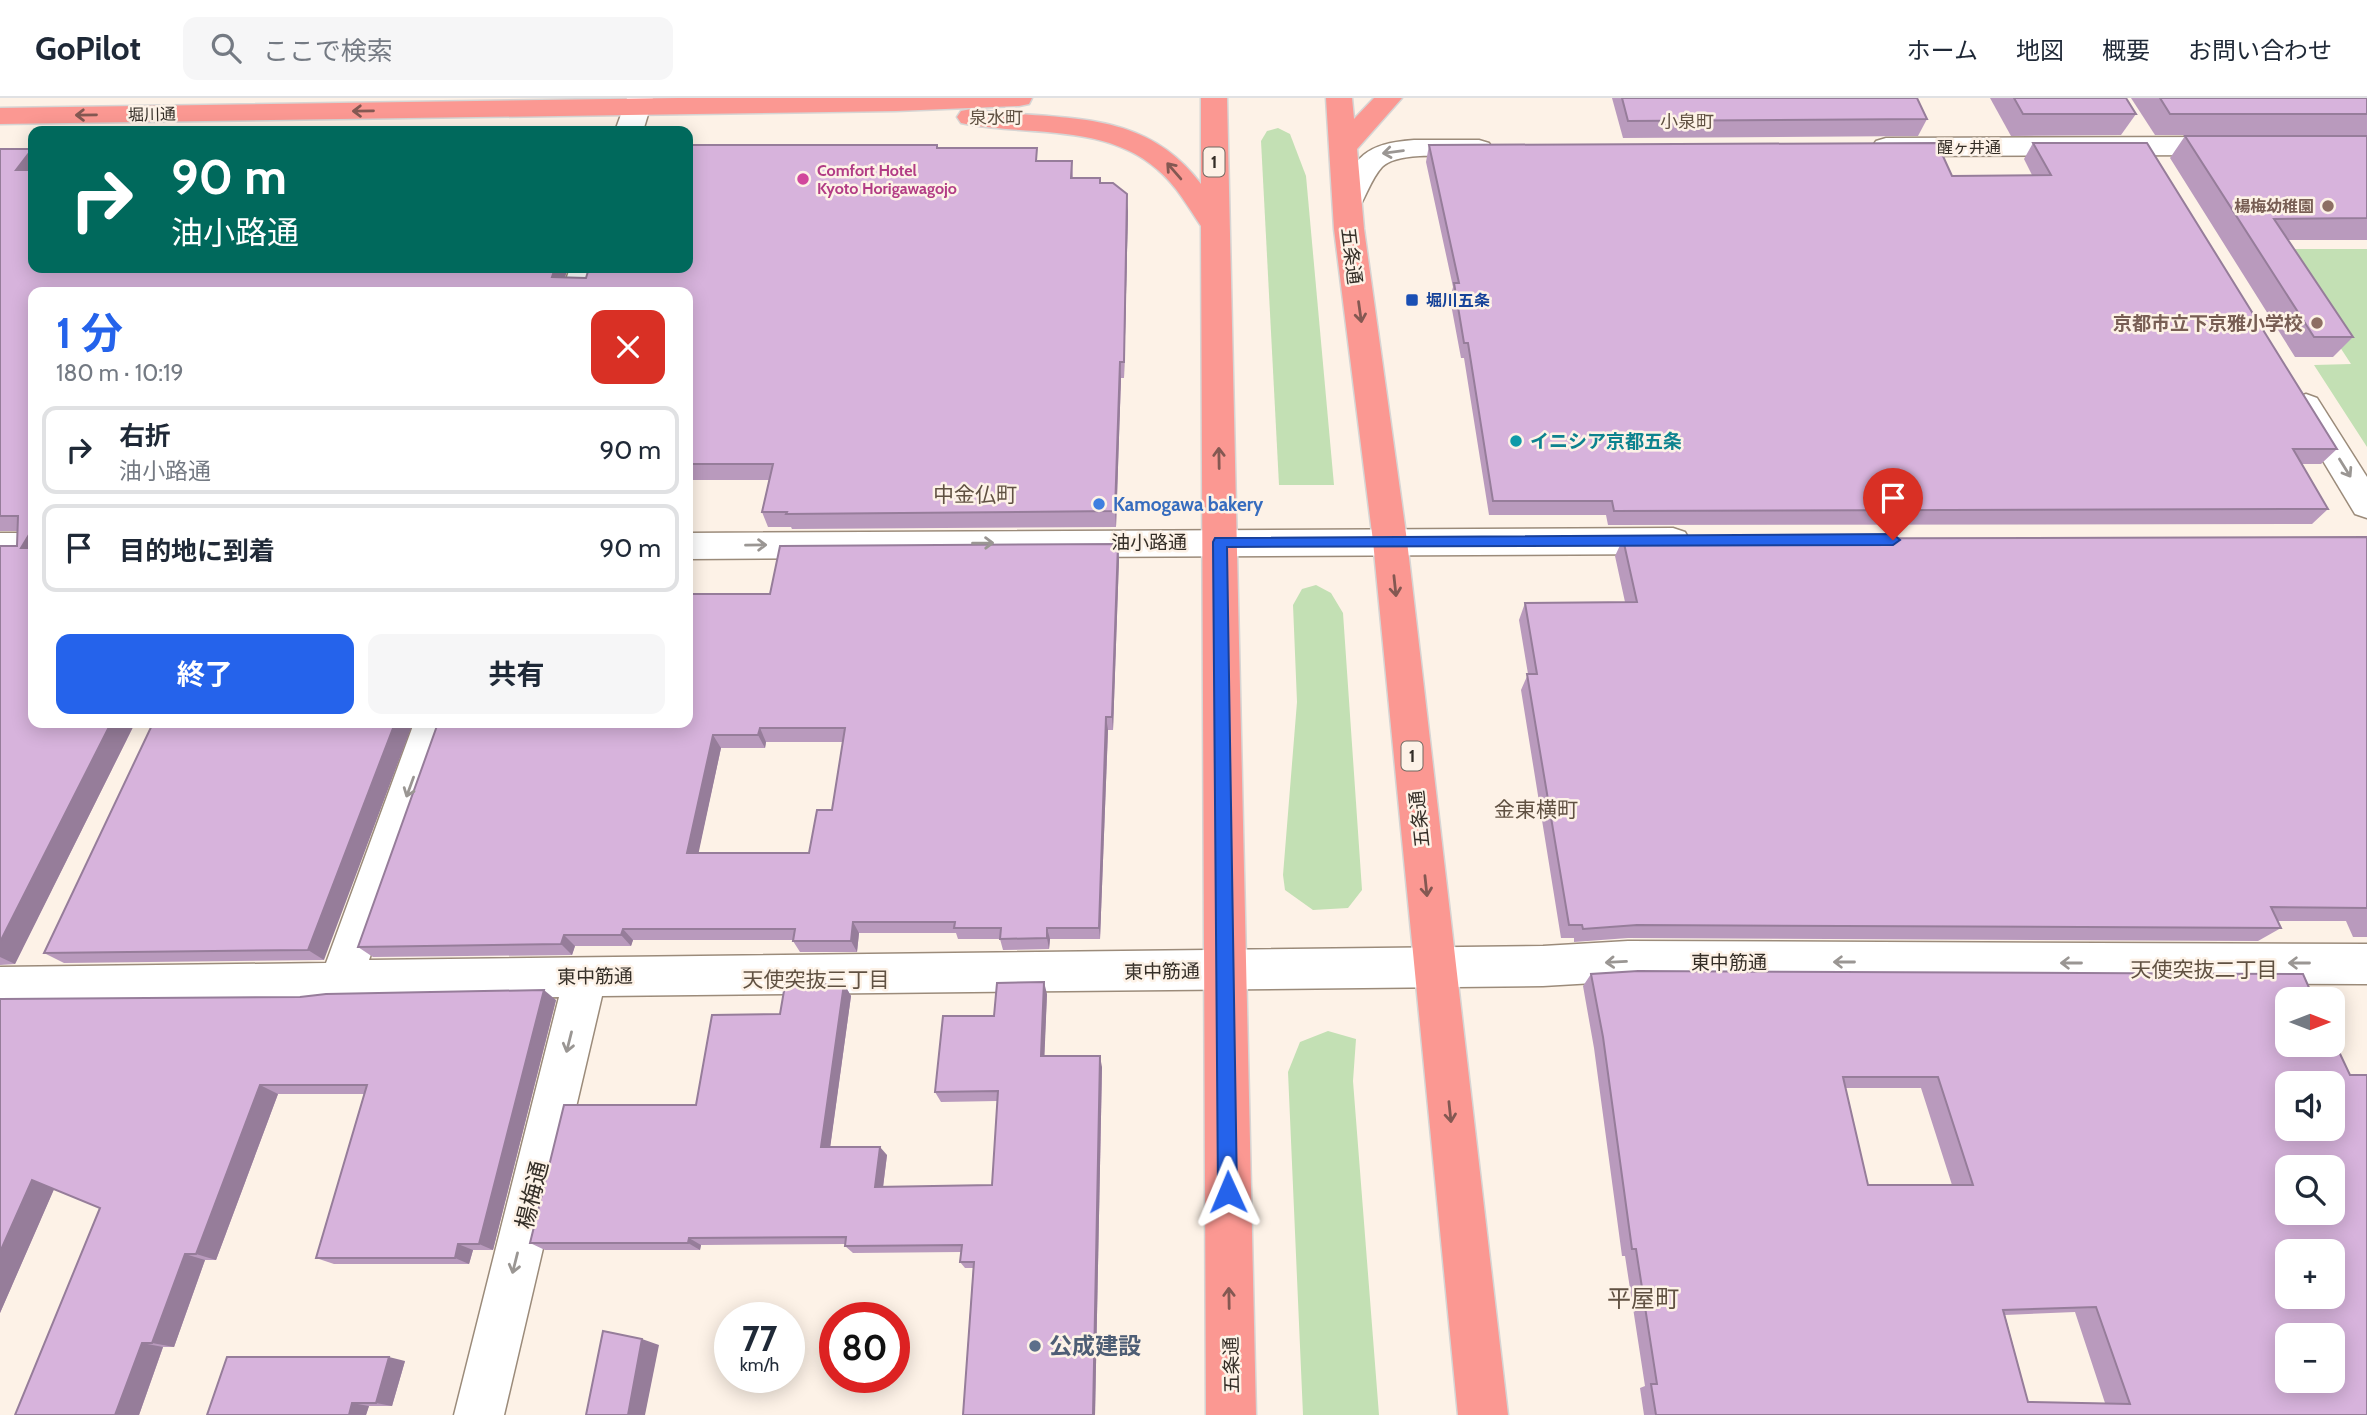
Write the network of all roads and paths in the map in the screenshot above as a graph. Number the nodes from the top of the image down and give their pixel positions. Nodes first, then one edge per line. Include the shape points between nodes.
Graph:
1 (1019, 98) edge
2 (1214, 98) edge
3 (1339, 98) edge
4 (1389, 98) edge
5 (896, 103) junction
6 (635, 112) edge
7 (0, 116) edge
8 (2128, 117) edge
9 (2257, 146) edge
10 (1342, 148) junction
11 (1857, 148) edge
12 (1500, 149) edge
13 (2153, 158) junction
14 (1347, 204) junction
15 (1215, 225) junction
16 (2289, 378) edge
17 (2367, 505) edge
18 (1698, 540) edge
19 (1390, 541) junction
20 (1220, 542) junction
21 (0, 545) edge
22 (28, 546) edge
23 (693, 546) edge
24 (431, 728) edge
25 (47, 949) edge
26 (2367, 964) edge
27 (1434, 967) junction
28 (1224, 970) junction
29 (585, 976) junction
30 (341, 981) junction
31 (14, 987) edge
32 (479, 1415) edge
33 (1231, 1415) edge
34 (1483, 1415) edge

1 - 5 highway, 堀川通
2 - 15 highway, 五条通 / 1
3 - 10 highway, 五条通 / 1
4 - 10 highway
5 - 6 highway, 堀川通
15 -> 5 highway via 1170,164 1139,141 1109,131 997,122
6 -> 7 highway, 堀川通
8 - 13 street
9 - 13 street, 醒ヶ井通
10 - 14 highway, 五条通 / 1
11 - 13 street, 醒ヶ井通
12 -> 14 street via 1381,153 1370,163
14 -> 19 highway, 五条通 / 1
20 -> 15 highway, 五条通 / 1
16 -> 17 street
18 - 19 street, 油小路通
19 - 20 street, 油小路通
19 -> 27 highway, 五条通 / 1
23 -> 20 street, 油小路通
20 - 28 highway, 五条通 / 1
21 - 22 street
24 -> 30 street
25 - 31 street
26 -> 27 street, 東中筋通 via 1628,961
27 - 28 street, 東中筋通
27 -> 34 highway, 五条通 / 1
28 - 29 street, 東中筋通
33 -> 28 highway, 五条通 / 1
29 - 30 street, 東中筋通
29 -> 32 street, 楊梅通
30 - 31 street, 東中筋通

